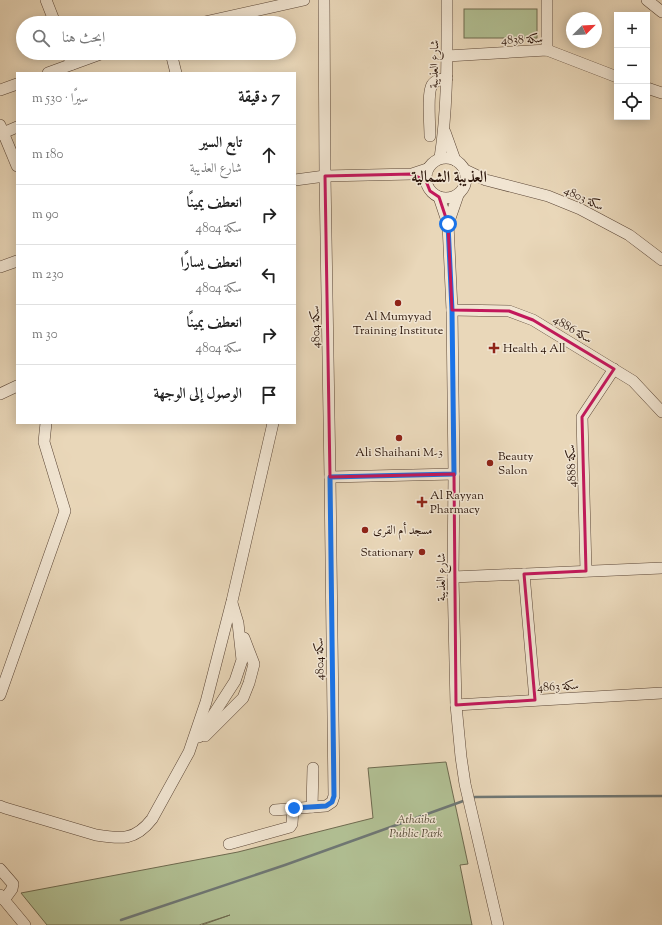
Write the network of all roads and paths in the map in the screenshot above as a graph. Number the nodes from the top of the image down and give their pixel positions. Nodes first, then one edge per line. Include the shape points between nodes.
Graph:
1 (46, 0) edge
2 (304, 0) edge
3 (324, 0) edge
4 (447, 0) edge
5 (547, 0) edge
6 (647, 0) edge
7 (662, 12) edge
8 (52, 16) edge
9 (232, 16) edge
10 (547, 50) junction
11 (447, 56) junction
12 (70, 60) edge
13 (83, 60) edge
14 (173, 60) edge
15 (72, 64) junction
16 (51, 72) edge
17 (176, 72) edge
18 (614, 76) edge
19 (446, 78) junction
20 (16, 84) edge
21 (650, 89) edge
22 (0, 90) edge
23 (662, 94) edge
24 (446, 104) junction
25 (430, 110) junction
26 (16, 127) edge
27 (2, 129) edge
28 (444, 129) junction
29 (430, 136) dead end
30 (440, 158) junction
31 (455, 160) junction
32 (16, 164) edge
33 (427, 170) junction
34 (465, 170) junction
35 (412, 174) junction
36 (325, 176) junction
37 (296, 180) edge
38 (486, 180) junction
39 (426, 181) junction
40 (465, 185) junction
41 (458, 195) junction
42 (439, 197) junction
43 (448, 224) junction
44 (662, 260) edge
45 (16, 261) edge
46 (0, 267) edge
47 (452, 310) junction
48 (614, 369) junction
49 (16, 386) edge
50 (0, 394) edge
51 (662, 412) edge
52 (46, 424) edge
53 (272, 424) edge
54 (454, 474) junction
55 (330, 477) junction
56 (662, 568) edge
57 (586, 571) junction
58 (524, 574) junction
59 (453, 577) junction
60 (232, 601) junction
61 (662, 693) edge
62 (0, 695) edge
63 (535, 700) junction
64 (456, 705) junction
65 (189, 752) junction
66 (313, 768) dead end
67 (0, 806) edge
68 (312, 807) junction
69 (294, 808) junction
70 (275, 810) dead end
71 (229, 844) dead end
72 (0, 869) edge
73 (2, 897) edge
74 (25, 925) edge
75 (498, 925) edge

1 - 8 street
2 - 9 street
3 - 36 street, سكة 4804
4 - 11 street, شارع العذيبة
5 - 10 street
6 - 7 street
10 - 11 street, سكة 4838
10 - 18 street, سكة 4838
11 - 19 street, شارع العذيبة
12 - 15 street
13 - 15 street
14 - 17 street
15 - 16 street
19 - 24 street, شارع العذيبة
19 - 25 street via 431,86
20 - 22 street
21 - 23 street
24 - 25 street
24 - 28 street, شارع العذيبة
25 - 29 street
26 - 27 street
27 - 32 street
28 - 30 street, شارع العذيبة
28 - 31 street, شارع العذيبة
30 - 31 street
30 - 33 street
31 - 34 street
33 - 35 street
33 - 39 street
34 - 38 street, سكة 4803
34 - 40 street
35 - 36 street
35 - 39 street
36 - 37 street
36 - 55 street, سكة 4804
38 - 40 street, سكة 4803
38 - 44 street, سكة 4803 via 548,196 580,209 629,235
39 - 42 street via 430,191
40 - 41 street
41 - 42 street via 449,198
41 - 43 street, شارع العذيبة
42 - 43 street, شارع العذيبة
43 - 47 street, شارع العذيبة
45 - 46 street
47 - 48 street, سكة 4886 via 509,311 533,320
47 - 54 street, شارع العذيبة
48 - 51 street, سكة 4886 via 633,381
48 - 57 street, سكة 4888 via 582,417
49 - 50 street
52 - 62 street via 44,442 65,511
53 - 60 street
54 - 55 street
54 - 59 street, شارع العذيبة
55 - 68 street, سكة 4804 via 334,796 332,802 326,806
56 - 57 street
57 - 58 street
58 - 59 street
58 - 63 street
59 - 64 street, شارع العذيبة
60 - 65 street via 206,702
60 - 65 street via 249,662 240,686
61 - 63 street, سكة 4863
63 - 64 street, سكة 4863
64 - 75 street, شارع العذيبة via 465,784
65 - 67 street via 152,819 138,833 127,837 96,835
66 - 68 street
68 - 69 street, سكة 4804
69 - 70 street, سكة 4804
69 - 71 street via 290,827
72 - 73 street via 13,884 12,889
73 - 74 street

